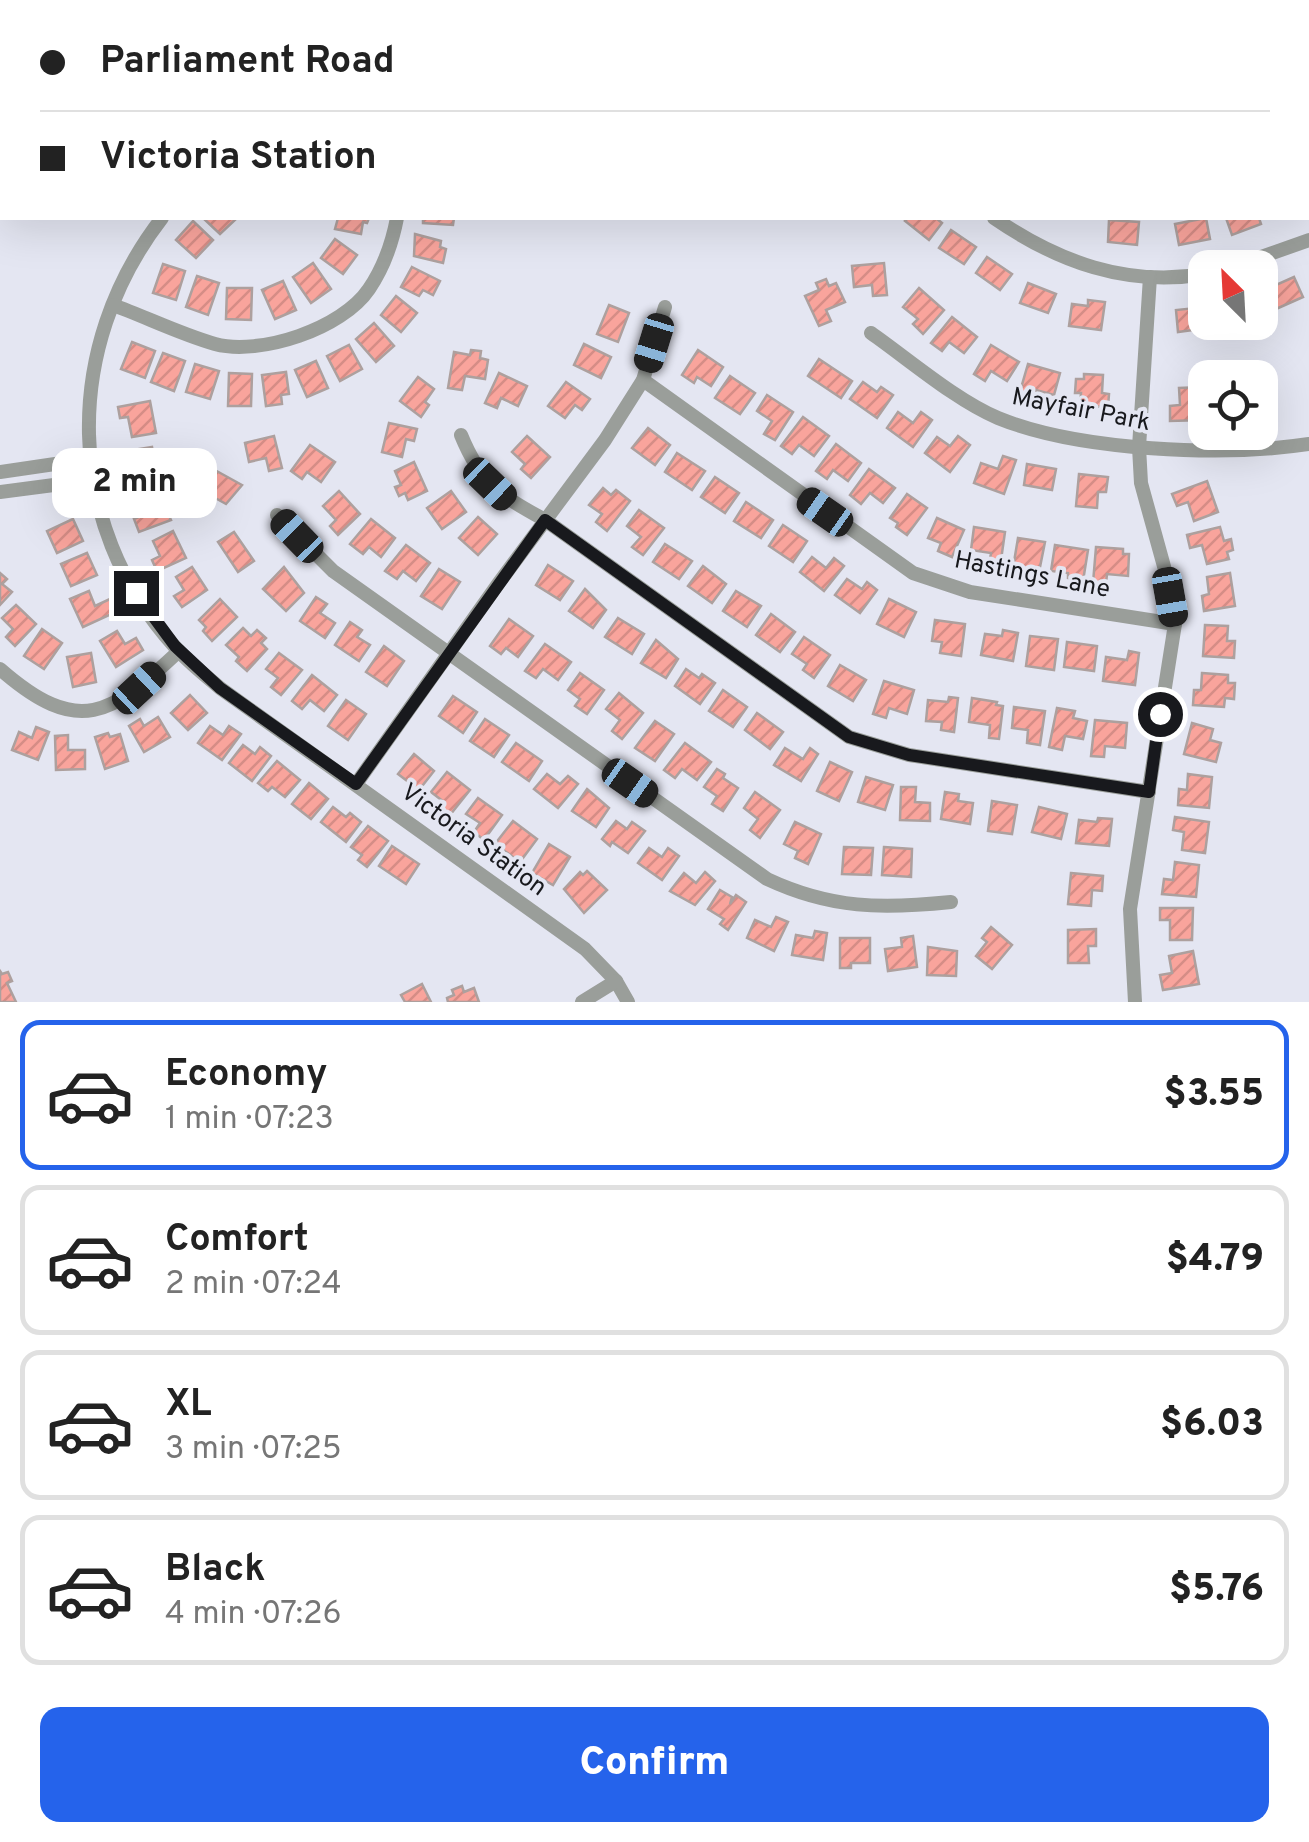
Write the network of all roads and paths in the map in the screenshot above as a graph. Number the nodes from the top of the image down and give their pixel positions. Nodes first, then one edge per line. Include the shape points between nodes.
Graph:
1 (161, 220) edge
2 (397, 220) edge
3 (997, 220) edge
4 (1309, 240) edge
5 (1278, 251) edge
6 (1188, 276) edge
7 (1150, 277) junction
8 (113, 305) junction
9 (665, 307) dead end
10 (870, 333) dead end
11 (643, 380) junction
12 (462, 435) dead end
13 (1309, 444) edge
14 (1139, 448) junction
15 (89, 459) junction
16 (0, 472) edge
17 (92, 480) junction
18 (0, 492) edge
19 (277, 515) dead end
20 (545, 520) junction
21 (1175, 624) junction
22 (179, 651) junction
23 (448, 654) junction
24 (0, 670) edge
25 (356, 784) junction
26 (1149, 792) junction
27 (951, 902) dead end
28 (616, 982) junction
29 (582, 1002) edge
30 (628, 1002) edge
31 (1135, 1002) edge

1 - 8 street, Victoria Station via 124,275
2 - 8 street via 392,247 367,292 329,322 279,344 218,345
3 - 7 street via 1056,256
4 - 5 street
6 - 7 street
7 - 14 street
8 - 15 street, Victoria Station via 92,370
9 - 11 street
10 - 14 street, Mayfair Park via 997,418
11 - 20 street
11 - 21 street, Hastings Lane via 913,573 970,592
12 - 20 street via 475,469 506,498
13 - 14 street, Mayfair Park
14 - 21 street via 1144,501
15 - 16 street
15 - 17 street, Victoria Station
17 - 18 street
17 - 22 street, Victoria Station via 120,564
19 - 23 street via 333,571
20 - 23 street
20 - 26 street via 849,737 909,755
21 - 26 street
22 - 24 street via 129,696 81,711 54,708
22 - 25 street, Victoria Station
23 - 25 street
23 - 27 street via 767,879 838,904
25 - 28 street, Victoria Station via 585,948
26 - 31 street via 1130,910
28 - 29 street
28 - 30 street, Victoria Station

